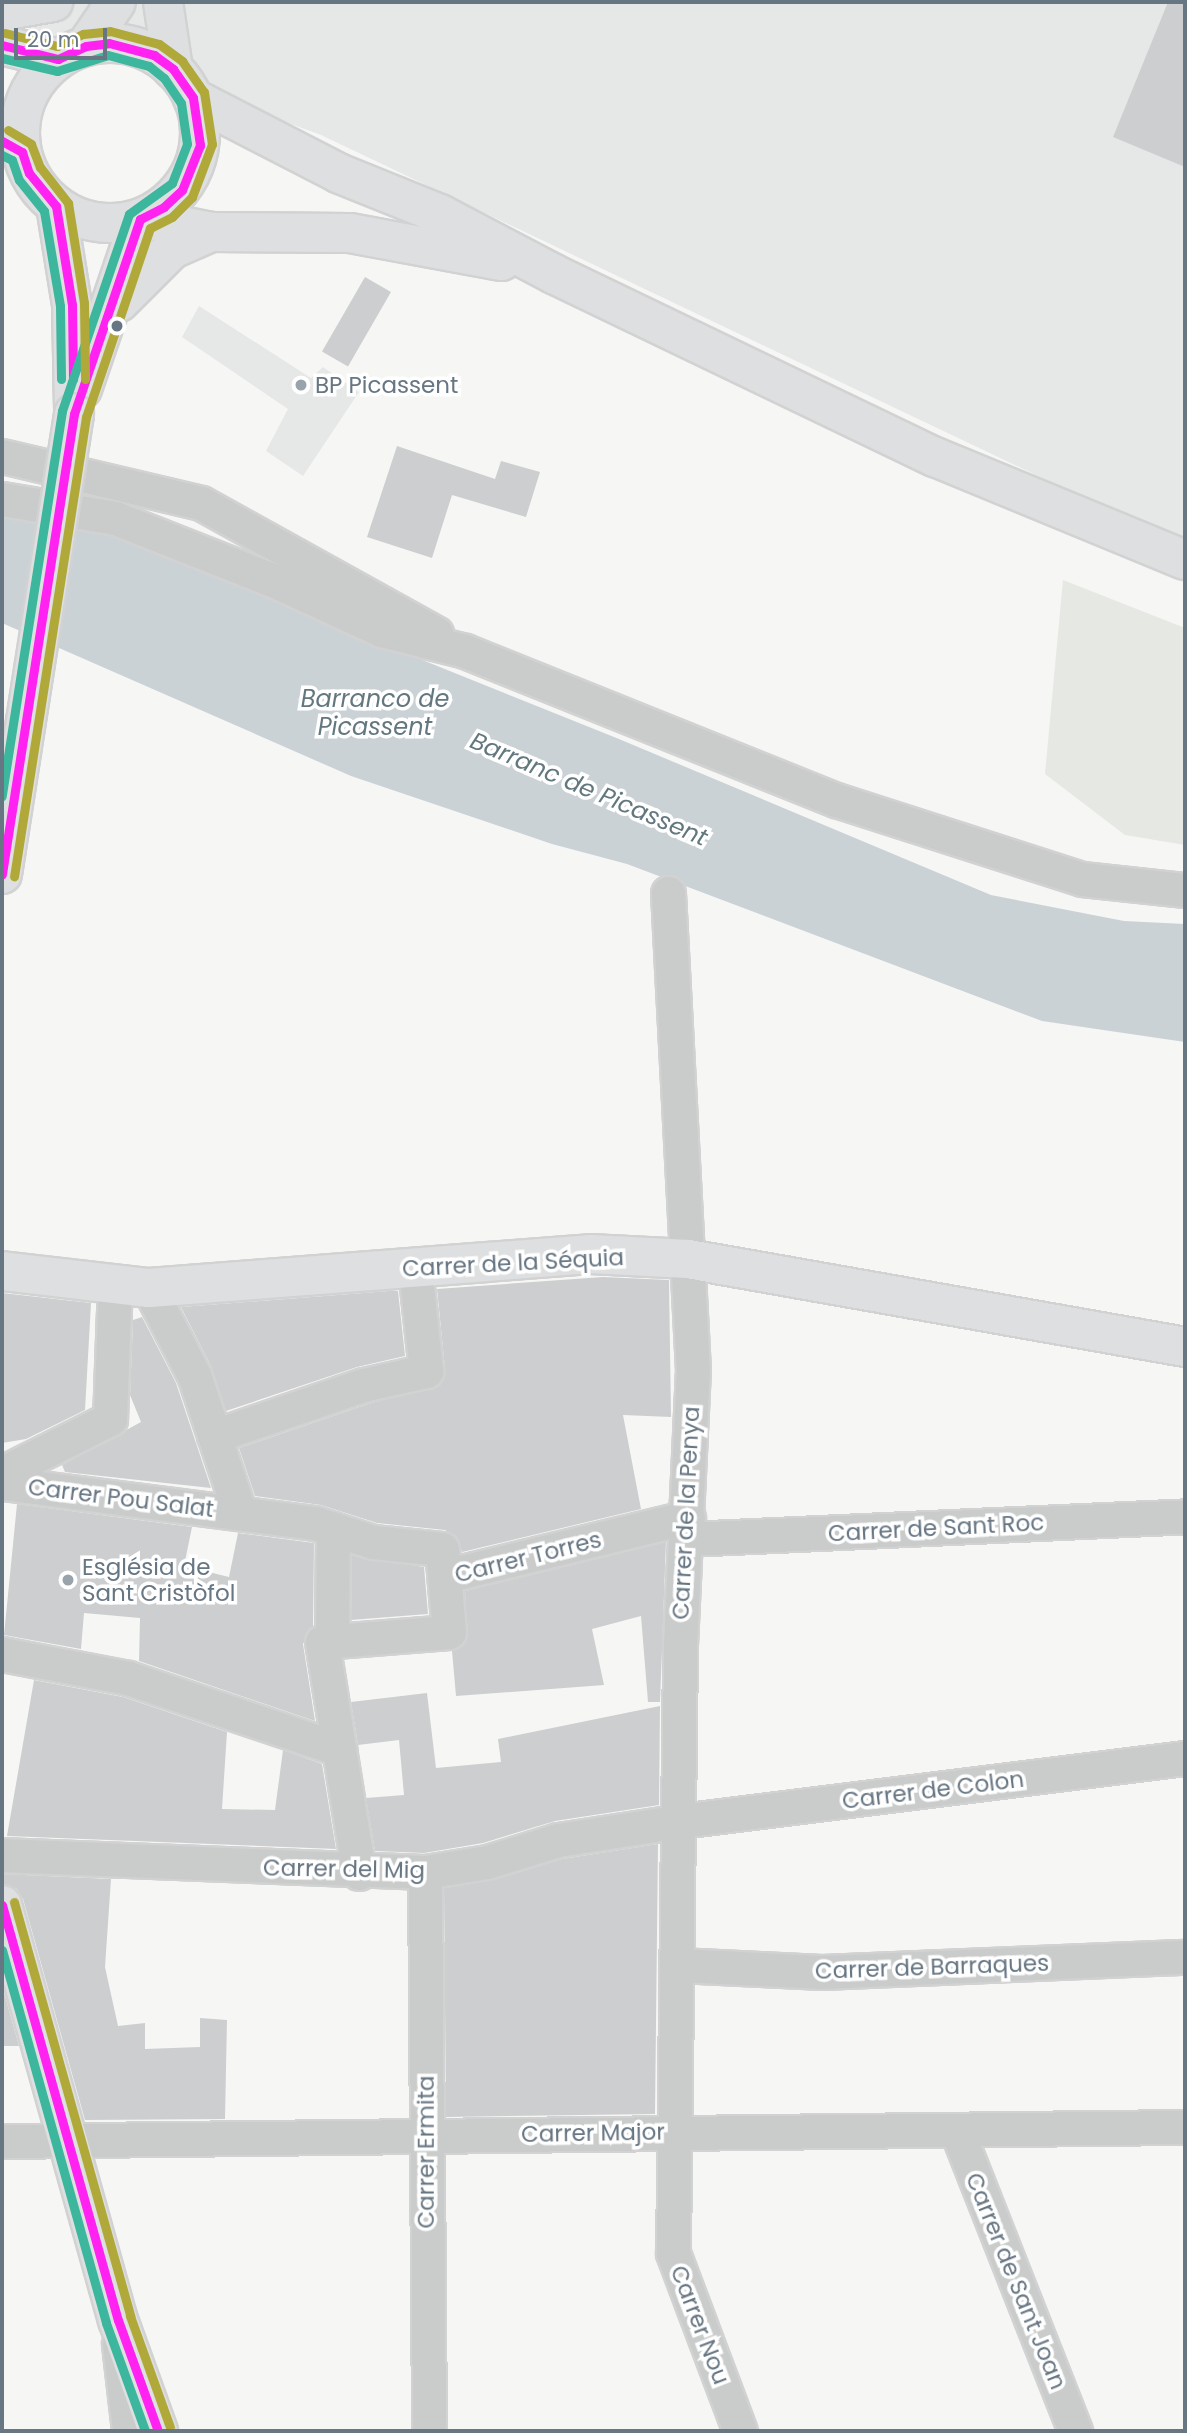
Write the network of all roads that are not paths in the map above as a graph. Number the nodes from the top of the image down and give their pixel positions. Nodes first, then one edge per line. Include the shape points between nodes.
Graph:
1 (53, 2) edge
2 (116, 2) edge
3 (163, 2) edge
4 (2, 11) edge
5 (2, 45) edge
6 (72, 53) junction
7 (183, 83) junction
8 (12, 146) edge
9 (56, 206) junction
10 (142, 218) junction
11 (211, 232) junction
12 (554, 274) junction
13 (108, 314) junction
14 (74, 414) junction
15 (2, 456) edge
16 (2, 499) edge
17 (1185, 560) edge
18 (465, 651) junction
19 (2, 874) edge
20 (1185, 890) edge
21 (668, 893) dead end
22 (688, 1259) junction
23 (415, 1268) junction
24 (2, 1271) edge
25 (132, 1286) junction
26 (1185, 1347) edge
27 (214, 1436) junction
28 (2, 1473) edge
29 (2, 1483) edge
30 (240, 1513) junction
31 (1185, 1516) edge
32 (687, 1528) junction
33 (333, 1529) junction
34 (444, 1576) junction
35 (332, 1642) junction
36 (2, 1654) edge
37 (339, 1749) junction
38 (1185, 1758) edge
39 (681, 1821) junction
40 (2, 1855) edge
41 (359, 1872) junction
42 (425, 1872) junction
43 (2, 1905) edge
44 (1185, 1957) edge
45 (678, 1965) junction
46 (1185, 2127) edge
47 (957, 2131) junction
48 (674, 2133) junction
49 (426, 2135) junction
50 (2, 2141) edge
51 (67, 2141) junction
52 (118, 2320) junction
53 (129, 2431) edge
54 (158, 2431) edge
55 (429, 2431) edge
56 (740, 2431) edge
57 (1075, 2431) edge

1 - 4 street
2 - 6 street
3 - 7 street
5 - 6 street
6 - 7 street via 133,46
6 - 8 street via 39,77 26,100
7 - 10 street via 200,133 193,169 182,190
7 - 12 street via 327,168 440,214
8 - 9 street
9 - 10 street via 83,220 113,224
9 - 14 street via 72,305
10 - 11 street
10 - 13 street
11 - 12 street via 350,233 433,245
11 - 13 street via 172,249
12 - 17 street via 935,457
13 - 14 street
14 - 19 street, bridge
15 - 18 street via 201,503 293,550
16 - 18 street via 115,518 275,581 382,630
18 - 20 street via 836,800 1082,878
21 - 22 street, Carrer de la Penya
22 - 23 street, Carrer de la Séquia via 590,1254
22 - 26 street, Carrer de la Séquia
22 - 32 street, Carrer de la Penya via 693,1369
23 - 25 street, Carrer de la Séquia
23 - 27 street via 426,1371 363,1385
24 - 25 street, Carrer de la Séquia
25 - 27 street, Carrer Pou Salat via 194,1375
25 - 28 street via 110,1419
27 - 30 street, Carrer Pou Salat
29 - 30 street, Carrer Pou Salat
30 - 33 street, Carrer Pou Salat
31 - 32 street, Carrer de Sant Roc
32 - 34 street, Carrer Torres
32 - 39 street, Carrer de la Penya via 680,1648
33 - 34 street, Carrer Pou Salat via 373,1542 442,1549
33 - 35 street
34 - 35 street, Carrer Torres via 449,1632
35 - 37 street via 322,1642
36 - 37 street via 128,1678
37 - 41 street
38 - 39 street, Carrer de Colon
39 - 42 street, Carrer del Mig via 558,1840 487,1863
39 - 45 street, Carrer de la Penya
40 - 41 street, Carrer del Mig
41 - 42 street, Carrer del Mig
42 - 49 street, Carrer Ermita
43 - 51 street
44 - 45 street, Carrer de Barraques via 822,1972
45 - 48 street, Carrer de la Penya
46 - 47 street, Carrer Major
47 - 48 street, Carrer Major
47 - 57 street, Carrer de Sant Joan
48 - 49 street, Carrer Major
48 - 56 street, Carrer Nou via 673,2253
49 - 51 street, Carrer Major
49 - 55 street, Carrer Ermita
50 - 51 street, Carrer Major
51 - 52 street
52 - 53 street
52 - 54 street

